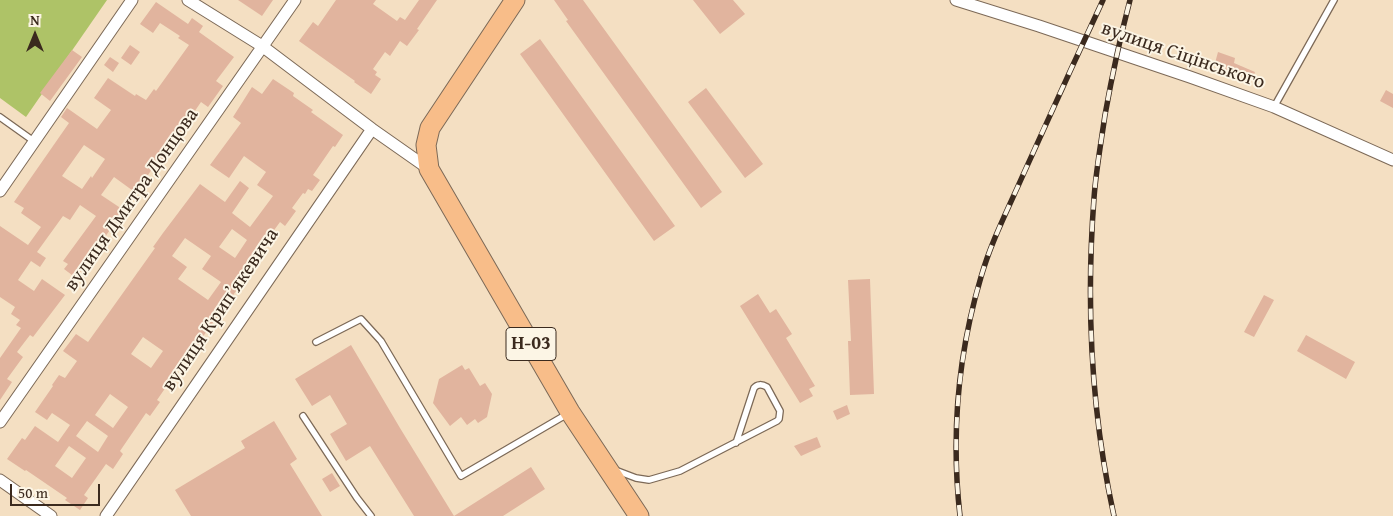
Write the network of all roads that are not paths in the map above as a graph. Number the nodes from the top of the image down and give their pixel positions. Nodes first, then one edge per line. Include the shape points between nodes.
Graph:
1 (132, 0) edge
2 (188, 0) edge
3 (295, 0) edge
4 (515, 0) edge
5 (956, 0) edge
6 (1334, 0) edge
7 (262, 46) junction
8 (1274, 107) junction
9 (0, 117) edge
10 (372, 129) junction
11 (34, 142) junction
12 (1393, 160) edge
13 (428, 169) junction
14 (0, 191) edge
15 (316, 342) dead end
16 (570, 412) junction
17 (303, 416) dead end
18 (0, 422) edge
19 (736, 442) junction
20 (606, 467) junction
21 (0, 480) edge
22 (51, 516) edge
23 (106, 516) edge
24 (371, 516) edge
25 (639, 516) edge

1 - 11 street
2 - 7 street
3 - 7 street, вулиця Дмитра Донцова
4 - 13 main road, Н-03 via 430,128 426,145
5 - 8 street, вулиця Сіцінського
6 - 8 lane
7 - 10 street
7 - 18 street, вулиця Дмитра Донцова
8 - 12 street, вулиця Сіцінського
9 - 11 lane
10 - 13 street
10 - 23 street, вулиця Крипʼякевича
11 - 14 street
13 - 16 main road, Н-03
15 - 16 lane via 361,319 381,340 461,476
16 - 20 main road, Н-03
17 - 24 lane
19 - 19 lane via 780,419 780,411 764,385 754,388
19 - 20 lane via 680,471 649,480
20 - 25 main road, Н-03
21 - 22 street

